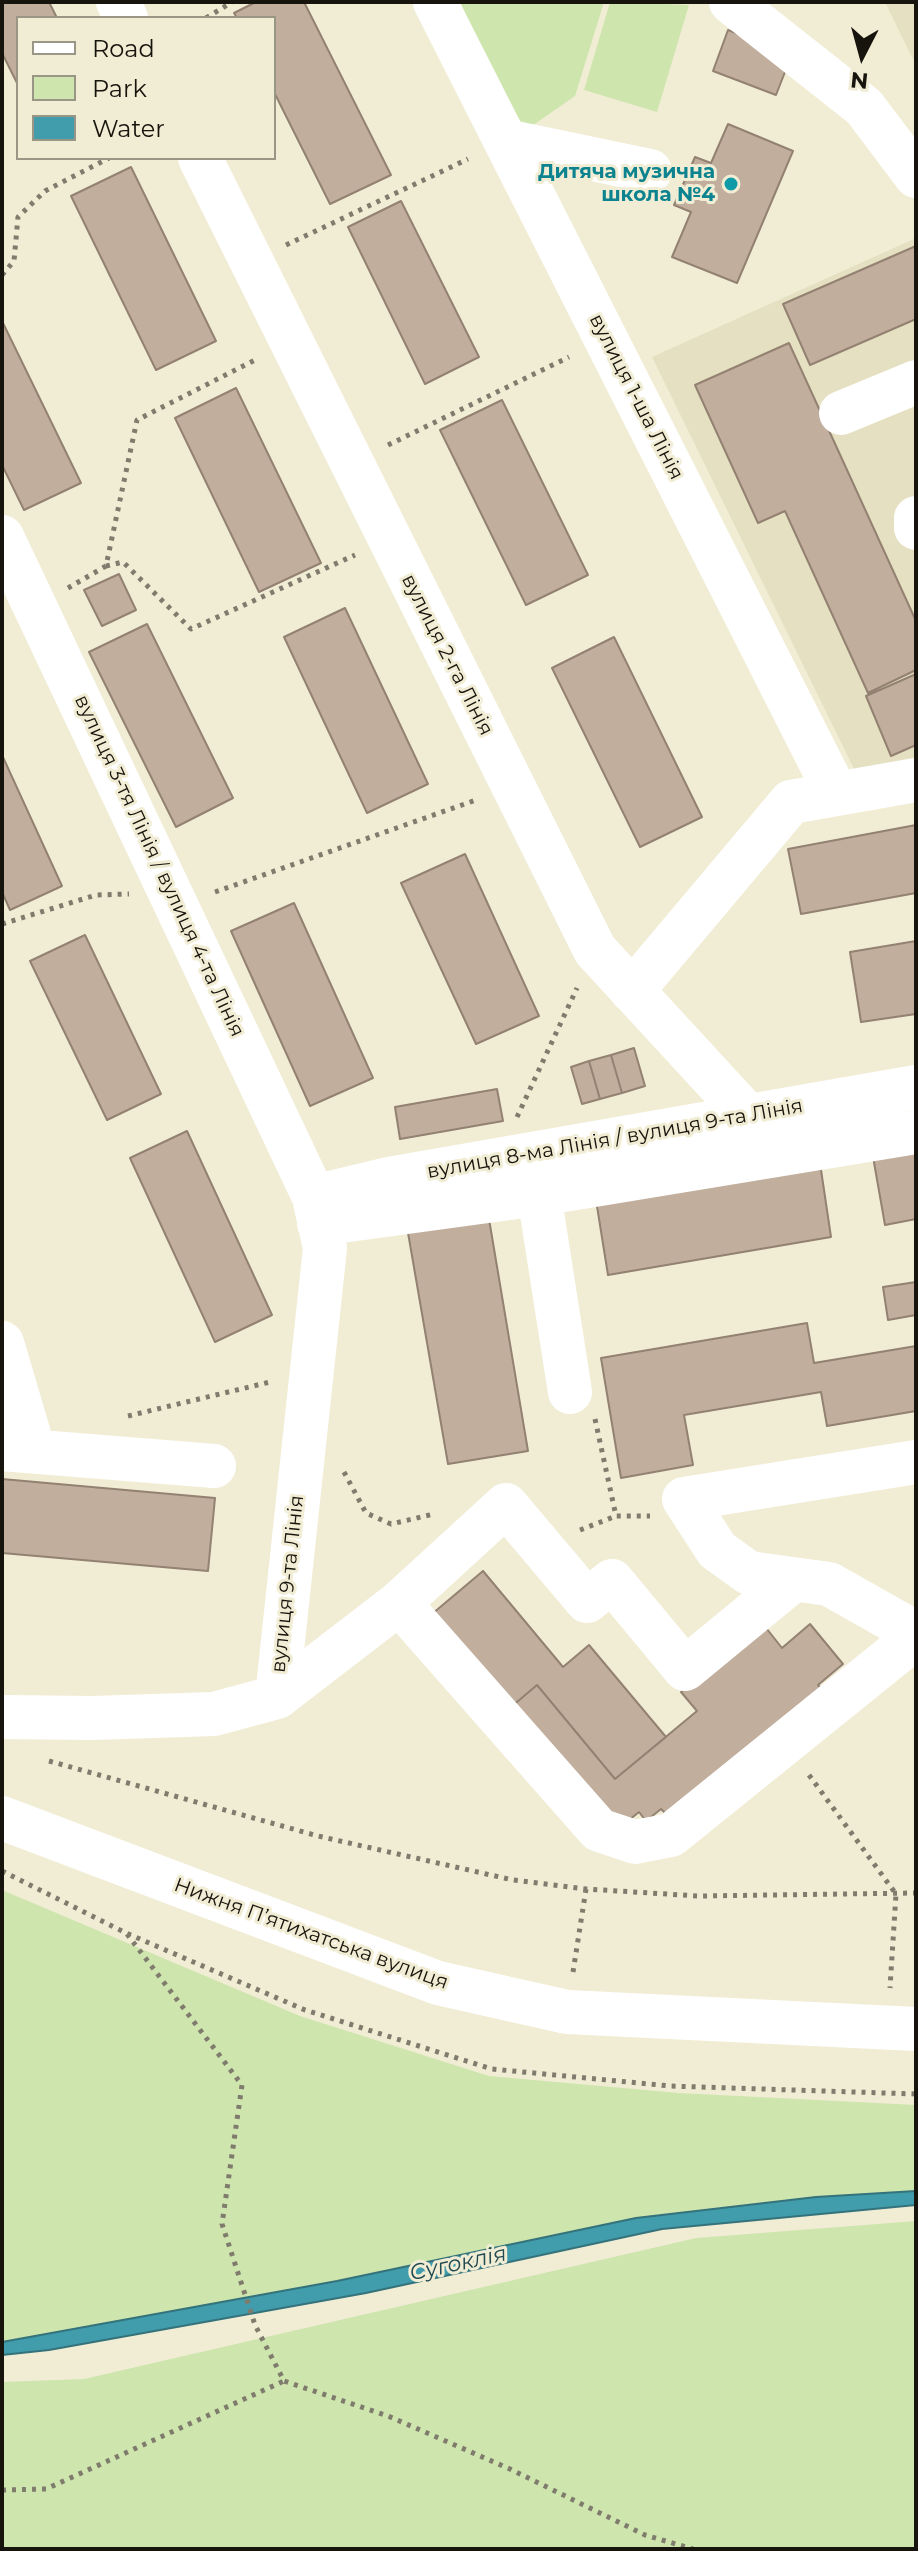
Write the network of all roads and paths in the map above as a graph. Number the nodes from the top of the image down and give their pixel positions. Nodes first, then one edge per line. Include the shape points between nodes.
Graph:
1 (232, 2) edge
2 (435, 2) edge
3 (731, 2) edge
4 (209, 16) edge
5 (506, 141) junction
6 (105, 160) edge
7 (201, 160) edge
8 (650, 171) dead end
9 (916, 176) edge
10 (250, 263) junction
11 (2, 275) edge
12 (606, 339) junction
13 (291, 341) junction
14 (916, 382) edge
15 (841, 413) dead end
16 (351, 463) junction
17 (916, 518) edge
18 (916, 528) edge
19 (2, 537) edge
20 (389, 540) junction
21 (106, 566) junction
22 (35, 606) junction
23 (916, 780) edge
24 (513, 786) junction
25 (836, 793) junction
26 (172, 892) junction
27 (2, 924) edge
28 (595, 950) junction
29 (632, 991) junction
30 (916, 1087) edge
31 (747, 1115) junction
32 (916, 1132) edge
33 (497, 1161) junction
34 (539, 1194) junction
35 (317, 1211) junction
36 (2, 1343) edge
37 (310, 1372) junction
38 (570, 1392) joint
39 (115, 1419) dead end
40 (2, 1448) edge
41 (916, 1462) edge
42 (214, 1466) dead end
43 (694, 1516) junction
44 (793, 1580) junction
45 (399, 1603) junction
46 (916, 1635) edge
47 (277, 1697) junction
48 (2, 1717) edge
49 (44, 1759) dead end
50 (812, 1778) dead end
51 (2, 1818) edge
52 (586, 1889) junction
53 (916, 1893) edge
54 (896, 1894) junction
55 (126, 1933) dead end
56 (567, 2012) junction
57 (902, 2029) edge
58 (284, 2381) junction
59 (2, 2490) edge
60 (693, 2549) edge

1 - 4 path
2 - 5 street, вулиця 1-ша Лінія
3 - 9 street via 864,107
5 - 8 street
5 - 10 path
5 - 12 street, вулиця 1-ша Лінія
6 - 11 path via 45,191 18,217 14,261
7 - 10 street, вулиця 2-га Лінія
10 - 13 street, вулиця 2-га Лінія
12 - 16 path
12 - 25 street, вулиця 1-ша Лінія
13 - 16 street, вулиця 2-га Лінія
13 - 21 path via 137,420
14 - 15 street
16 - 20 street, вулиця 2-га Лінія
17 - 18 street
19 - 22 street, вулиця 3-тя Лінія / вулиця 4-та Лінія
20 - 21 path via 191,629 123,562
20 - 24 street, вулиця 2-га Лінія
21 - 22 path
22 - 26 street, вулиця 3-тя Лінія / вулиця 4-та Лінія
23 - 25 street
24 - 26 path via 219,892
24 - 28 street, вулиця 2-га Лінія
25 - 29 street via 791,802
26 - 27 path via 96,895
26 - 35 street, вулиця 3-тя Лінія / вулиця 4-та Лінія
28 - 29 street, вулиця 2-га Лінія
28 - 33 path
29 - 31 street, вулиця 2-га Лінія
30 - 31 street, вулиця 8-ма Лінія / вулиця 9-та Лінія
31 - 33 street, вулиця 8-ма Лінія / вулиця 9-та Лінія
32 - 34 street
33 - 35 street, вулиця 8-ма Лінія / вулиця 9-та Лінія via 389,1179
34 - 35 street
34 - 38 street
35 - 37 street, вулиця 9-та Лінія via 325,1248
36 - 40 street via 30,1438
37 - 39 path
37 - 47 street, вулиця 9-та Лінія
38 - 43 path via 598,1423 616,1516
40 - 42 street
41 - 43 street via 684,1499
43 - 44 street via 717,1550 749,1573
44 - 45 street via 685,1669 612,1581 587,1601 506,1505
44 - 46 street via 829,1584
45 - 46 street via 599,1830 635,1842 671,1835
45 - 47 street
47 - 48 street, вулиця 9-та Лінія via 214,1714
49 - 52 path via 318,1836 513,1880
50 - 54 path
51 - 56 street, Нижня Пʼятихатська вулиця via 438,1983
52 - 54 path via 698,1896
52 - 56 path
53 - 54 path
54 - 57 path
55 - 58 path via 242,2085 222,2224 255,2325
56 - 57 street, Нижня Пʼятихатська вулиця
58 - 59 path via 46,2489
58 - 60 path via 388,2416 645,2535

